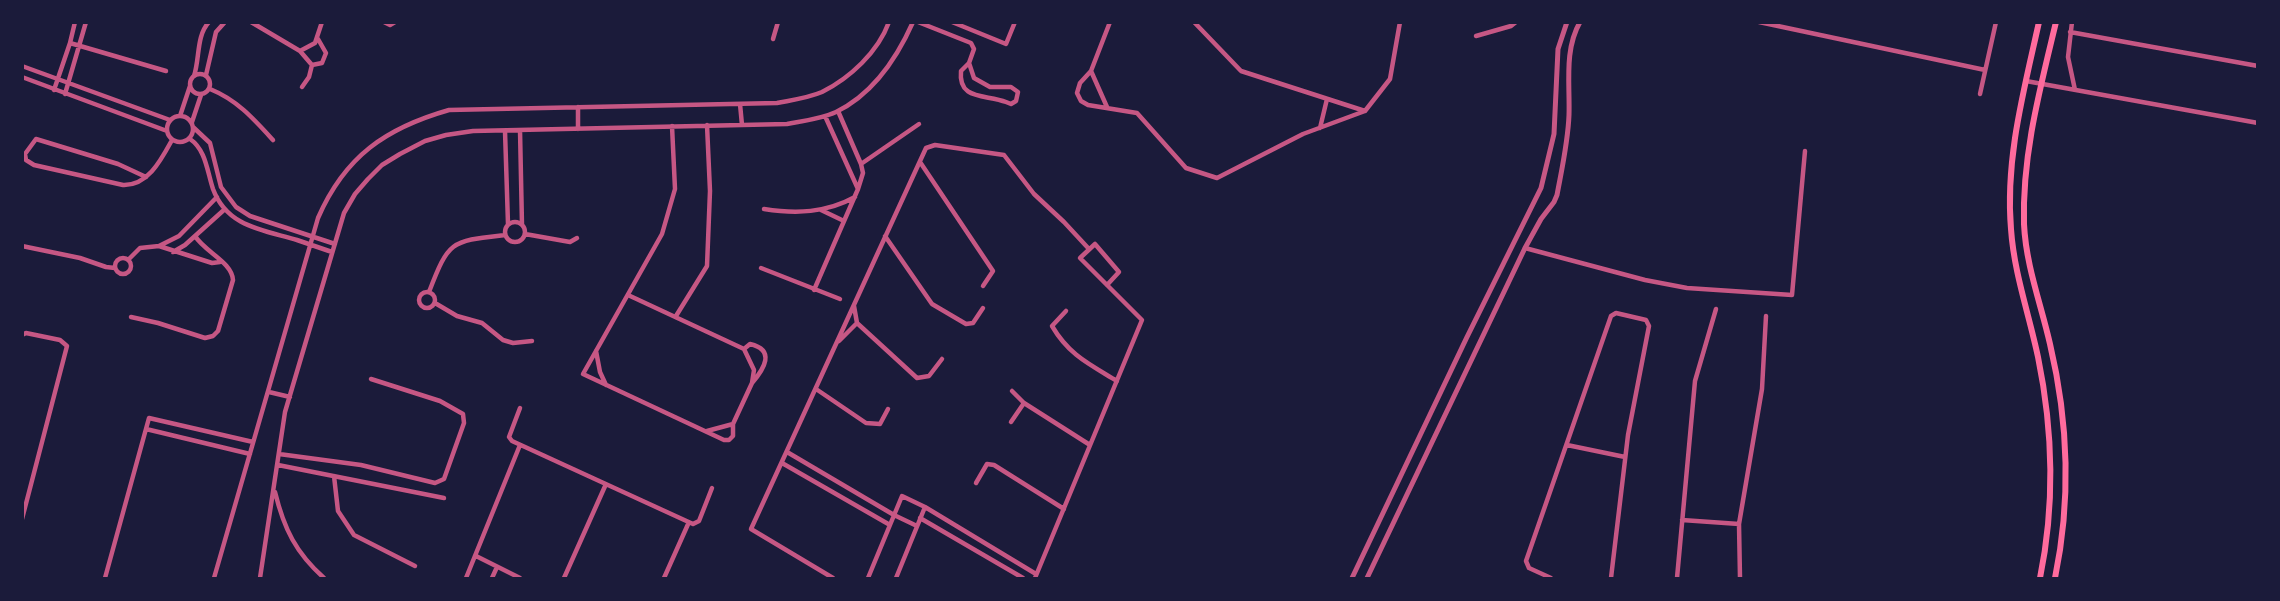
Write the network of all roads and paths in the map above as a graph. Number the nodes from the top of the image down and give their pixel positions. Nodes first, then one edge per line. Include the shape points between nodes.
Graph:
1 (75, 22) edge
2 (86, 22) edge
3 (209, 22) edge
4 (225, 22) edge
5 (251, 22) edge
6 (322, 22) edge
7 (384, 22) edge
8 (395, 22) edge
9 (777, 22) edge
10 (889, 22) edge
11 (913, 22) edge
12 (918, 22) edge
13 (952, 22) edge
14 (1015, 22) edge
15 (1110, 22) edge
16 (1194, 22) edge
17 (1400, 22) edge
18 (1516, 22) edge
19 (1567, 22) edge
20 (1580, 22) edge
21 (1759, 22) edge
22 (1996, 22) edge
23 (2039, 22) edge
24 (2056, 22) edge
25 (2072, 22) edge
26 (2070, 32) junction
27 (1476, 36) dead end
28 (318, 38) junction
29 (773, 39) dead end
30 (70, 43) junction
31 (79, 45) junction
32 (300, 51) junction
33 (969, 63) junction
34 (312, 65) junction
35 (22, 66) edge
36 (2258, 66) edge
37 (1985, 70) junction
38 (166, 71) dead end
39 (1091, 71) junction
40 (206, 75) junction
41 (194, 76) junction
42 (22, 77) edge
43 (57, 79) junction
44 (2026, 81) junction
45 (69, 83) junction
46 (2041, 84) junction
47 (190, 86) junction
48 (302, 87) dead end
49 (210, 89) junction
50 (54, 90) junction
51 (2075, 90) junction
52 (65, 94) junction
53 (1980, 94) dead end
54 (201, 95) junction
55 (1327, 99) junction
56 (740, 104) junction
57 (578, 107) junction
58 (1107, 107) junction
59 (838, 111) junction
60 (1365, 111) junction
61 (180, 116) junction
62 (825, 116) junction
63 (170, 120) junction
64 (2258, 123) edge
65 (192, 124) junction
66 (919, 124) dead end
67 (707, 125) junction
68 (742, 125) junction
69 (672, 126) junction
70 (1320, 128) junction
71 (578, 129) junction
72 (520, 130) junction
73 (167, 131) junction
74 (505, 131) junction
75 (1554, 134) junction
76 (1568, 136) junction
77 (190, 139) junction
78 (172, 140) junction
79 (273, 140) dead end
80 (1805, 151) dead end
81 (920, 162) junction
82 (861, 164) junction
83 (146, 177) junction
84 (858, 189) junction
85 (217, 197) junction
86 (855, 197) junction
87 (225, 208) junction
88 (764, 209) dead end
89 (821, 210) junction
90 (196, 217) junction
91 (844, 221) junction
92 (508, 224) junction
93 (522, 225) junction
94 (205, 227) junction
95 (525, 234) junction
96 (505, 235) junction
97 (195, 236) junction
98 (885, 236) junction
99 (313, 237) junction
100 (577, 238) dead end
101 (335, 244) junction
102 (24, 245) edge
103 (311, 245) junction
104 (159, 246) junction
105 (1525, 248) junction
106 (1089, 249) junction
107 (173, 252) junction
108 (332, 252) junction
109 (128, 260) junction
110 (220, 262) junction
111 (115, 268) junction
112 (761, 268) dead end
113 (1107, 285) junction
114 (983, 286) dead end
115 (814, 290) junction
116 (429, 292) junction
117 (628, 295) junction
118 (840, 298) dead end
119 (435, 303) junction
120 (854, 306) junction
121 (983, 308) dead end
122 (1716, 309) dead end
123 (1066, 311) dead end
124 (676, 316) junction
125 (1766, 316) dead end
126 (131, 317) dead end
127 (857, 323) junction
128 (22, 335) edge
129 (532, 342) dead end
130 (835, 345) junction
131 (744, 349) junction
132 (596, 351) junction
133 (942, 359) dead end
134 (371, 379) dead end
135 (1117, 381) junction
136 (752, 383) junction
137 (606, 385) junction
138 (1445, 385) junction
139 (816, 389) junction
140 (1012, 391) dead end
141 (269, 392) junction
142 (1456, 392) junction
143 (290, 397) junction
144 (1024, 403) junction
145 (520, 408) dead end
146 (1434, 408) junction
147 (888, 409) dead end
148 (1446, 414) junction
149 (1011, 422) dead end
150 (733, 424) junction
151 (146, 429) junction
152 (204, 431) junction
153 (707, 431) junction
154 (201, 442) junction
155 (253, 442) junction
156 (520, 445) junction
157 (1090, 445) junction
158 (1567, 445) junction
159 (787, 452) junction
160 (250, 454) junction
161 (279, 454) junction
162 (1625, 457) junction
163 (2050, 458) junction
164 (2066, 460) junction
165 (1409, 461) junction
166 (782, 463) junction
167 (278, 465) junction
168 (1422, 467) junction
169 (334, 476) junction
170 (976, 483) dead end
171 (1398, 483) junction
172 (606, 484) junction
173 (274, 488) junction
174 (712, 488) dead end
175 (1410, 491) junction
176 (444, 498) dead end
177 (925, 507) junction
178 (1064, 509) junction
179 (894, 515) junction
180 (920, 518) junction
181 (22, 519) edge
182 (1682, 520) junction
183 (689, 522) junction
184 (1739, 524) junction
185 (890, 525) junction
186 (917, 526) junction
187 (476, 556) junction
188 (415, 566) dead end
189 (497, 567) junction
190 (1036, 576) edge
191 (105, 579) edge
192 (214, 579) edge
193 (260, 579) edge
194 (324, 579) edge
195 (466, 579) edge
196 (492, 579) edge
197 (520, 579) edge
198 (564, 579) edge
199 (664, 579) edge
200 (833, 579) edge
201 (868, 579) edge
202 (896, 579) edge
203 (1023, 579) edge
204 (1352, 579) edge
205 (1367, 579) edge
206 (1551, 579) edge
207 (1611, 579) edge
208 (1677, 579) edge
209 (1740, 579) edge
210 (2040, 579) edge
211 (2055, 579) edge

1 - 30 street
2 - 31 street
3 - 41 street via 200,38
4 - 40 street via 216,32
5 - 32 street
6 - 28 street
7 - 8 street
9 - 29 street
10 - 56 street via 869,55 846,77 822,92 777,103
11 - 59 street via 883,75
12 - 33 street via 970,43 974,49
13 - 14 street via 1006,44
15 - 39 street
16 - 55 street via 1241,71
17 - 60 street via 1390,80
18 - 27 street
19 - 75 street via 1558,49
20 - 76 street via 1570,48
21 - 37 street
22 - 37 street
23 - 44 main road
24 - 46 main road
25 - 26 street
26 - 36 street
26 - 51 street via 2068,57
28 - 32 street via 310,48
28 - 34 street via 326,57 319,65
30 - 31 street
30 - 43 street
31 - 38 street
31 - 45 street
32 - 34 street
33 - 33 street via 961,71 964,90 1011,104 1016,101 1018,92 1011,87 990,87 978,81
34 - 48 street
35 - 43 street
37 - 53 street
39 - 58 street
39 - 58 street via 1077,93 1088,105
40 - 41 street
40 - 49 street
41 - 47 street
42 - 50 street
43 - 45 street
43 - 50 street
44 - 46 street
44 - 163 main road via 2015,133 2010,215 2015,263 2043,387
45 - 52 street
45 - 63 street
46 - 51 street
46 - 164 main road via 2026,162 2024,224 2028,261 2055,368
47 - 54 street
47 - 61 street
49 - 54 street
49 - 79 street via 244,108
50 - 52 street
51 - 64 street
52 - 73 street
54 - 65 street
55 - 60 street
55 - 70 street
56 - 57 street
56 - 68 street
57 - 71 street
57 - 99 street via 449,110 393,131 341,177 328,195
58 - 70 street via 1141,115 1186,168 1217,178
59 - 62 street
59 - 82 street
60 - 70 street
61 - 63 street
61 - 65 street
62 - 68 street via 787,124
62 - 84 street
63 - 73 street
65 - 77 street
65 - 99 street via 210,142 221,187 236,207 250,216
66 - 82 street
67 - 68 street
67 - 69 street
67 - 124 street via 707,266
69 - 71 street
69 - 117 street via 675,189 662,234
71 - 72 street
72 - 74 street
72 - 93 street
73 - 78 street
74 - 92 street
74 - 101 street via 446,135 425,141 382,165 355,194 344,213
75 - 76 street
75 - 138 street via 1537,199
76 - 105 street via 1557,195
77 - 78 street via 182,143
77 - 85 street via 203,154
78 - 83 street
80 - 105 street via 1792,295 1687,288
81 - 98 street
81 - 106 street via 926,148 935,145 1004,154 1034,194
81 - 114 street via 993,271
82 - 84 street via 863,173
83 - 83 street via 118,164 36,139 25,154 26,160 34,165 123,185 135,185
84 - 86 street
85 - 87 street
85 - 90 street
86 - 89 street
86 - 91 street
87 - 94 street
87 - 103 street via 247,226
88 - 89 street
89 - 91 street
90 - 94 street
90 - 104 street via 179,236
91 - 115 street
92 - 93 street
92 - 96 street
93 - 95 street
94 - 97 street
95 - 96 street via 515,242
95 - 100 street via 570,242
96 - 116 street via 466,239 451,246
97 - 107 street
97 - 110 street
98 - 120 street
98 - 121 street via 932,304 966,324 973,323
99 - 101 street
99 - 103 street
101 - 108 street
102 - 111 street
103 - 108 street
103 - 141 street
104 - 107 street
104 - 109 street via 140,248
105 - 142 street
106 - 113 street via 1080,258
106 - 113 street via 1095,244 1119,272
107 - 110 street
108 - 143 street
109 - 111 street via 119,260
109 - 111 street via 128,273 122,274
110 - 126 street via 229,267 233,280 218,331 213,336 198,337
112 - 115 street
113 - 135 street via 1142,320
115 - 118 street
116 - 119 street
116 - 119 street via 421,294 420,305 428,308
117 - 124 street
117 - 132 street
119 - 129 street via 457,316 482,323 503,340 513,344
120 - 127 street
120 - 130 street
122 - 182 street via 1695,381
123 - 135 street via 1052,326 1061,342 1074,355
124 - 131 street
125 - 184 street via 1762,389
127 - 130 street
127 - 133 street via 917,378 929,376
128 - 181 street via 60,340 67,346
130 - 139 street
131 - 136 street via 754,370
131 - 136 street via 750,344 764,352 766,362
132 - 137 street
132 - 137 street via 583,374
134 - 161 street via 440,401 463,414 464,423 444,479 435,483 360,465
135 - 157 street
136 - 150 street
137 - 153 street
138 - 142 street
138 - 146 street
139 - 147 street via 866,423 880,424
139 - 159 street
140 - 144 street
141 - 143 street
141 - 155 street
142 - 148 street
143 - 161 street
144 - 149 street
144 - 157 street
145 - 156 street via 509,437
146 - 148 street
146 - 165 street
148 - 168 street
150 - 153 street
150 - 153 street via 729,440
151 - 152 street via 149,418
151 - 154 street
151 - 191 street
152 - 154 street
152 - 155 street
154 - 160 street
155 - 160 street
156 - 172 street
156 - 187 street
157 - 178 street
158 - 162 street
158 - 162 street via 1611,316 1616,313 1646,320 1649,326
158 - 206 street via 1527,561 1529,568
159 - 166 street
159 - 179 street
160 - 192 street
161 - 167 street
162 - 207 street
163 - 164 main road
163 - 210 main road
164 - 211 main road via 2064,519
165 - 168 street
165 - 171 street
166 - 185 street
166 - 200 street via 751,529
167 - 169 street
167 - 173 street
168 - 175 street
169 - 176 street
169 - 188 street via 338,511 354,535
170 - 178 street via 987,464 994,465
171 - 175 street
171 - 204 street
172 - 183 street
172 - 198 street
173 - 193 street
173 - 194 street via 296,548
174 - 183 street via 699,521
175 - 205 street
177 - 179 street via 902,496
177 - 180 street
177 - 190 street
178 - 190 street
179 - 185 street
179 - 186 street
180 - 186 street
180 - 203 street
182 - 184 street
182 - 208 street
183 - 199 street
184 - 209 street
185 - 201 street
186 - 202 street
187 - 189 street
187 - 195 street
189 - 196 street
189 - 197 street

